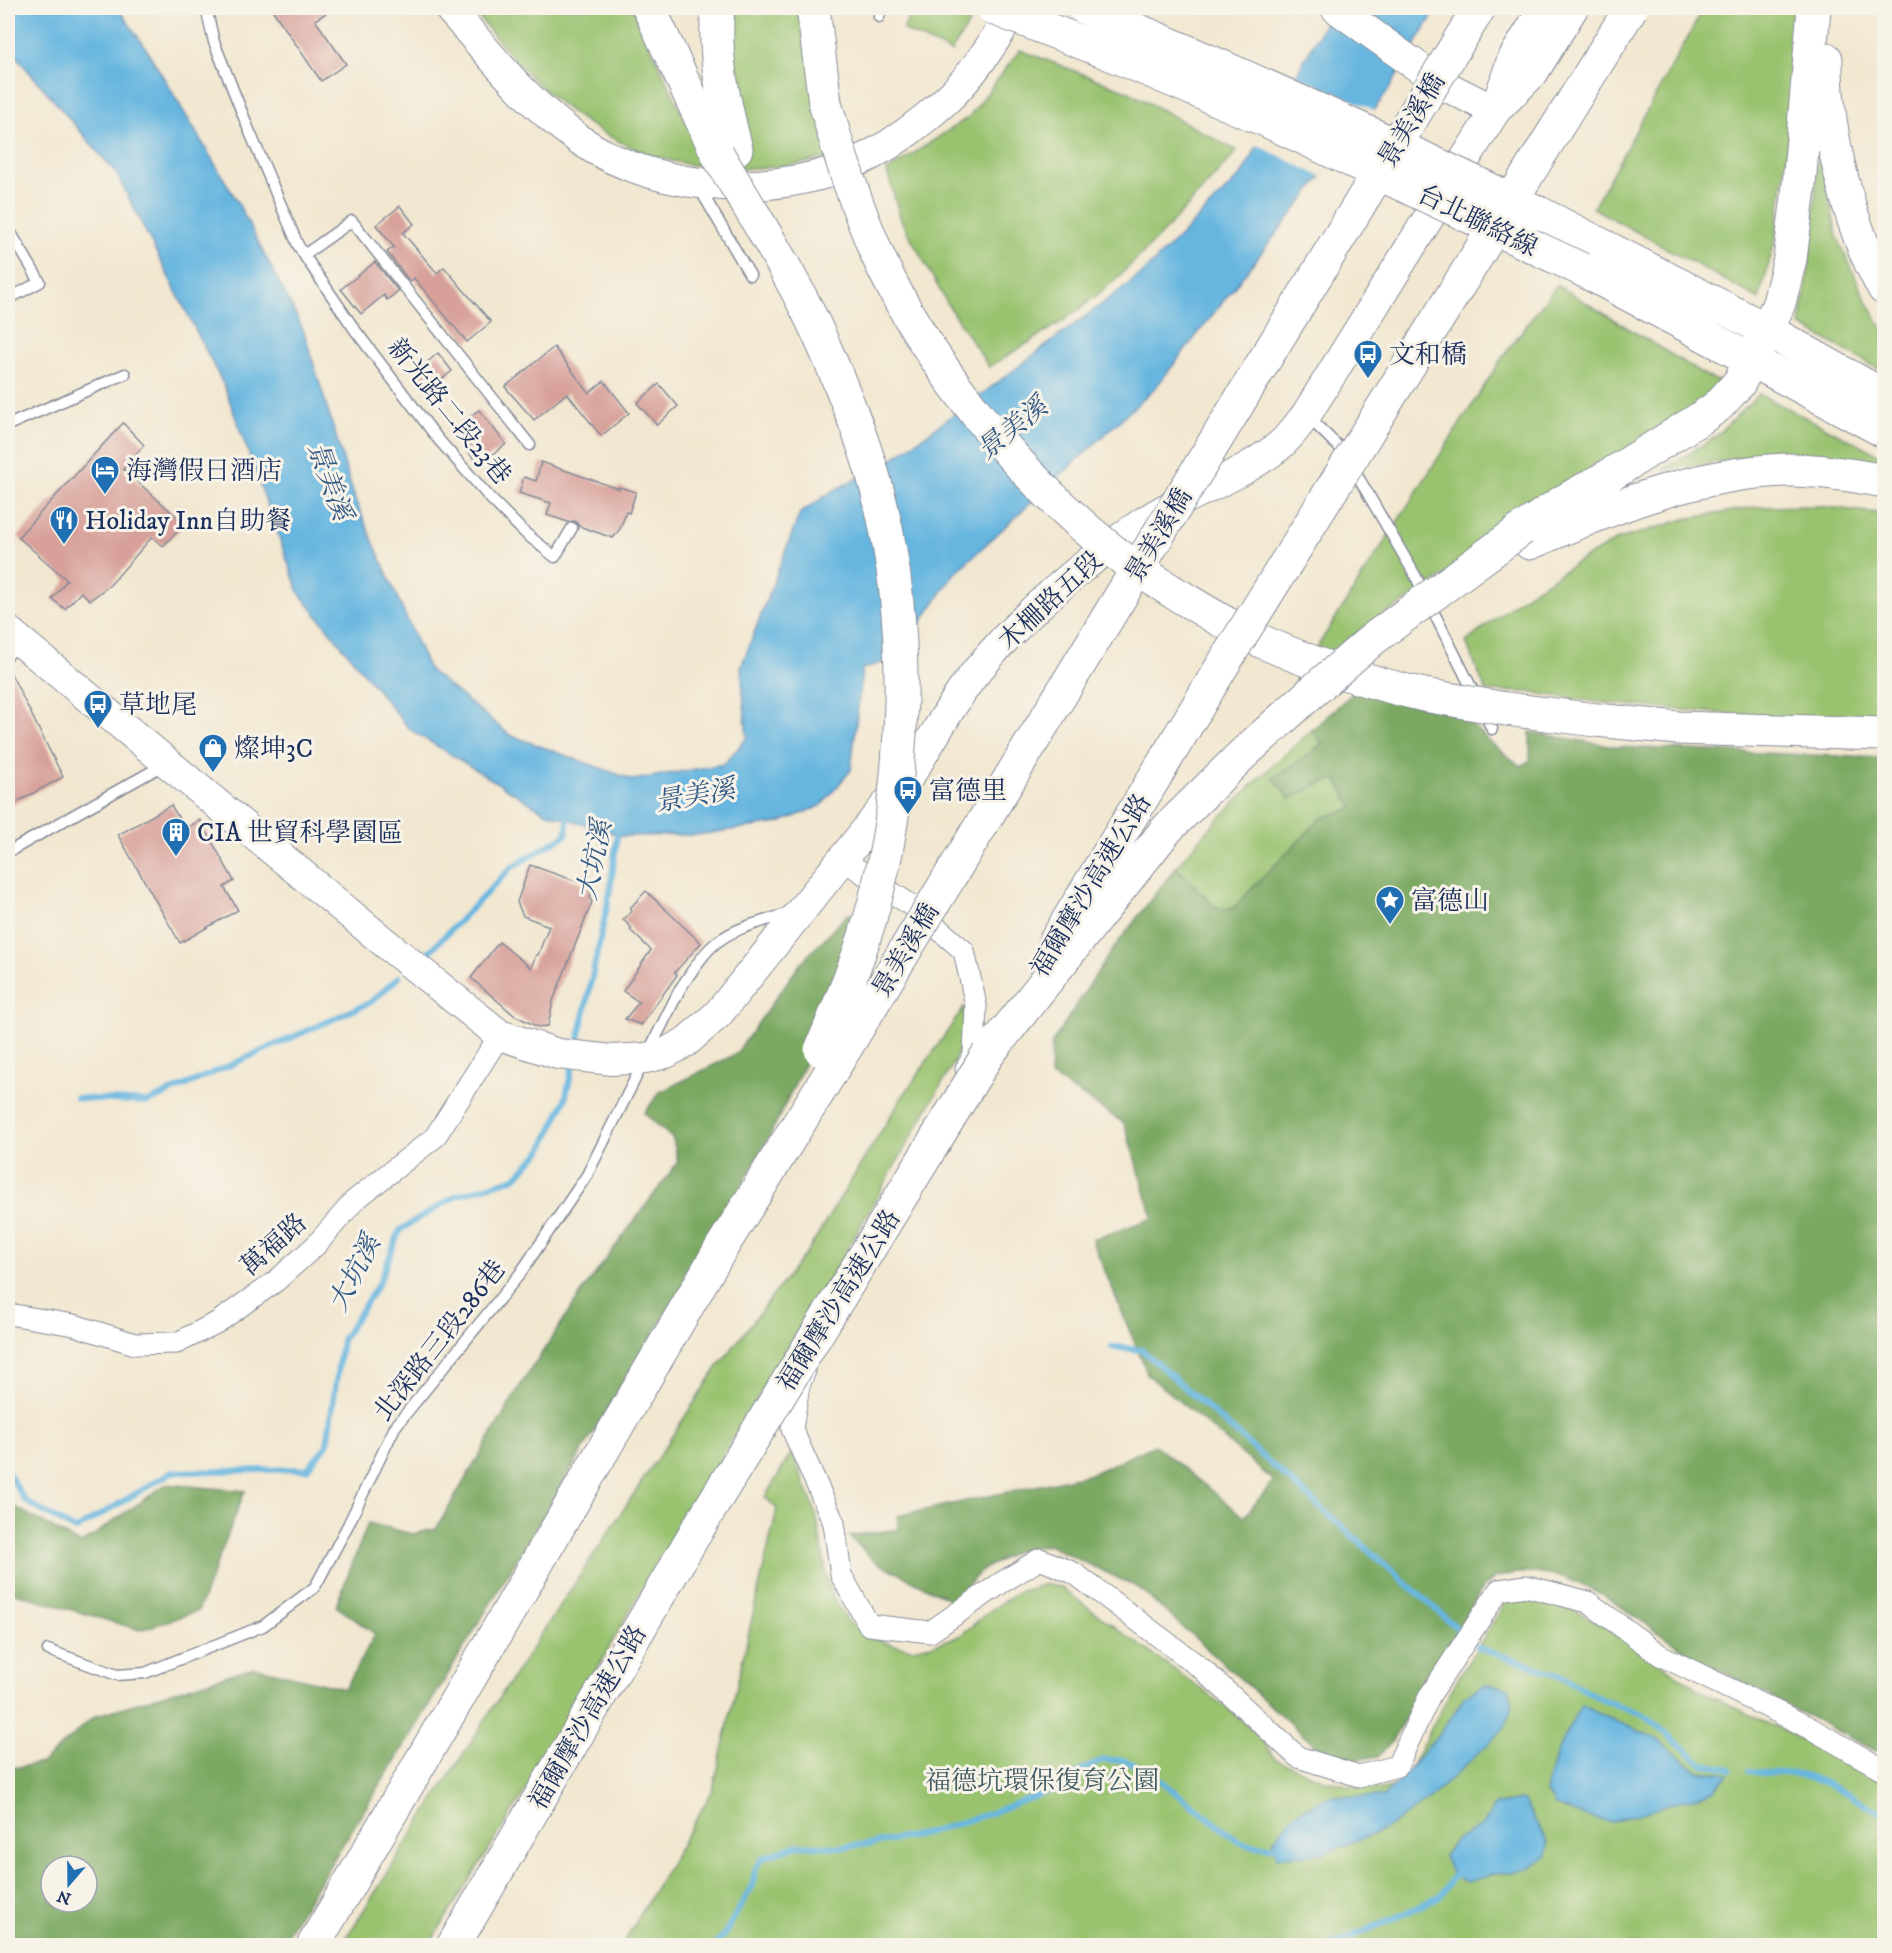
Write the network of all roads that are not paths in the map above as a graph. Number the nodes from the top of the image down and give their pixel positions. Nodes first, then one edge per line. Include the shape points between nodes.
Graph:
1 (206, 8) edge
2 (449, 8) edge
3 (649, 8) edge
4 (718, 8) edge
5 (813, 8) edge
6 (993, 8) edge
7 (1015, 8) edge
8 (1084, 8) edge
9 (1336, 8) edge
10 (1479, 8) edge
11 (1544, 8) edge
12 (1573, 8) edge
13 (1631, 8) edge
14 (1814, 8) edge
15 (1825, 8) edge
16 (1483, 106) junction
17 (727, 152) junction
18 (697, 183) junction
19 (8, 228) edge
20 (304, 255) junction
21 (750, 275) dead end
22 (1884, 288) edge
23 (8, 299) edge
24 (1767, 330) junction
25 (1752, 359) junction
26 (125, 374) dead end
27 (1884, 396) edge
28 (1306, 415) junction
29 (8, 425) edge
30 (1884, 431) edge
31 (530, 445) dead end
32 (1884, 481) edge
33 (572, 528) dead end
34 (1526, 536) junction
35 (12, 642) edge
36 (1492, 729) dead end
37 (1884, 734) edge
38 (166, 764) junction
39 (8, 852) edge
40 (842, 859) junction
41 (802, 909) junction
42 (500, 1035) junction
43 (988, 1054) junction
44 (829, 1056) junction
45 (646, 1058) junction
46 (8, 1314) edge
47 (48, 1650) dead end
48 (1884, 1770) edge
49 (313, 1946) edge
50 (453, 1946) edge

1 - 20 lane, 新光路二段23巷 via 214,42
2 - 18 main road via 517,87 581,141 653,173
3 - 17 highway
4 - 17 highway via 716,33
5 - 37 highway, bridge via 825,103 835,141 878,255 911,318 988,428 1028,473 1113,551 1173,592 1269,645 1349,675 1424,695 1506,709 1678,728
6 - 25 highway, 台北聯絡線, bridge via 1270,122 1583,270
7 - 18 main road via 975,68 946,101 907,133 870,156 830,172 790,180 745,186
8 - 24 highway, 台北聯絡線, bridge via 1424,157
9 - 16 main road via 1442,84
10 - 44 highway, 景美溪橋, bridge
11 - 16 main road, 木柵路五段
12 - 16 main road, 木柵路五段 via 1533,73
13 - 43 highway, 福爾摩沙高速公路, bridge via 1227,658
14 - 24 highway via 1791,259
15 - 22 highway via 1825,82 1834,146 1850,207
16 - 28 main road, 木柵路五段
17 - 44 highway, bridge via 823,344 859,434 878,493 897,613 900,752 884,864
18 - 21 lane
19 - 23 lane via 40,282
20 - 31 lane, 新光路二段23巷 via 352,221
20 - 33 lane, 新光路二段23巷 via 438,439 490,498 555,557
24 - 25 highway
24 - 27 highway, 台北聯絡線
25 - 30 highway, 台北聯絡線
25 - 34 highway via 1739,383 1718,406
26 - 29 lane
28 - 36 lane via 1343,451 1415,575
28 - 40 main road, 木柵路五段, bridge via 1281,445 1248,467 1143,522 1053,593 976,672 907,779
32 - 34 highway via 1789,470 1720,477 1649,495
34 - 43 highway, bridge via 1422,602 1373,639 1243,754 1167,829
35 - 38 main road
38 - 39 lane
38 - 42 main road
40 - 41 main road, 木柵路五段
40 - 48 street via 912,906 964,951 976,1005 974,1055 828,1312 799,1385 792,1429 834,1523 841,1575 869,1625 930,1632 1040,1559 1074,1573 1201,1668 1298,1757 1359,1776 1397,1766 1431,1695 1499,1590 1526,1586 1588,1602 1660,1655 1810,1728
41 - 45 main road, 木柵路五段 via 718,1014 686,1042
41 - 45 lane, 北深路三段286巷 via 737,930 717,942 680,989
42 - 45 main road, 木柵路五段 via 558,1054 604,1060
42 - 46 street, 萬福路 via 435,1137 355,1200 316,1245 276,1281 218,1322 177,1343 135,1344 74,1325
43 - 50 highway, 福爾摩沙高速公路, bridge via 697,1530
44 - 49 highway via 720,1250
45 - 47 lane, 北深路三段286巷 via 587,1175 532,1257 395,1427 315,1587 263,1626 146,1672 117,1675

